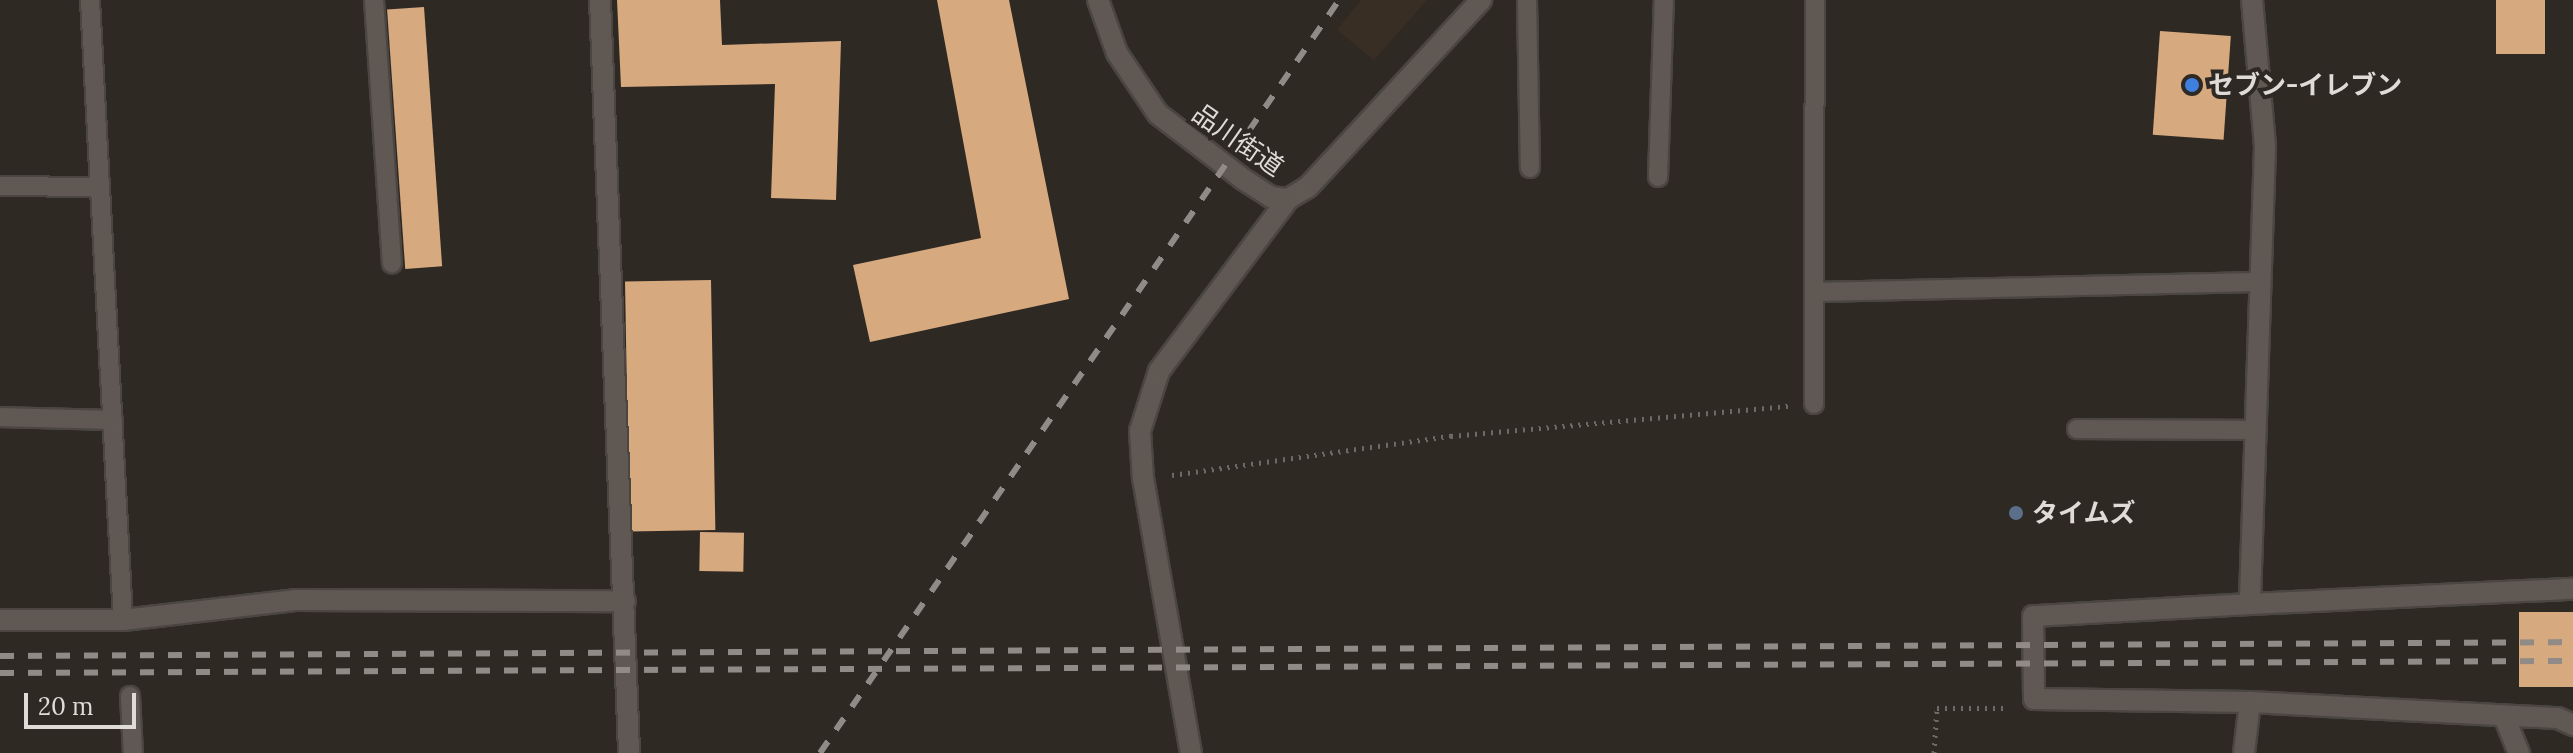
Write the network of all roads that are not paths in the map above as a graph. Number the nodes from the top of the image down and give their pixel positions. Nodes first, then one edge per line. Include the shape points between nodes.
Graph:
1 (90, 0) edge
2 (374, 0) edge
3 (600, 0) edge
4 (1098, 0) edge
5 (1481, 0) edge
6 (1527, 0) edge
7 (1664, 0) edge
8 (1815, 0) edge
9 (2252, 0) edge
10 (1530, 168) dead end
11 (1658, 177) dead end
12 (0, 186) edge
13 (100, 187) junction
14 (1288, 199) junction
15 (392, 263) dead end
16 (2259, 282) junction
17 (1815, 292) junction
18 (1814, 404) road end
19 (0, 417) edge
20 (113, 420) junction
21 (2077, 429) dead end
22 (2255, 430) junction
23 (2573, 589) edge
24 (625, 601) junction
25 (2250, 604) junction
26 (0, 620) edge
27 (123, 620) junction
28 (130, 696) dead end
29 (2250, 702) junction
30 (2504, 716) junction
31 (2573, 725) edge
32 (133, 753) edge
33 (629, 753) edge
34 (1191, 753) edge
35 (2244, 753) edge
36 (2519, 753) edge

1 - 13 lane
2 - 15 lane
3 - 24 street
4 - 14 street, 品川街道 via 1117,53 1158,114 1243,179 1271,197
5 - 14 street, 品川街道 via 1308,187
6 - 10 lane
7 - 11 lane
8 - 17 lane
9 - 16 street via 2265,147
12 - 13 lane
13 - 20 lane
14 - 34 street via 1159,371 1140,431 1143,479
16 - 17 lane
16 - 22 street
17 - 18 lane
19 - 20 lane
20 - 27 lane
21 - 22 lane
22 - 25 street
23 - 25 street
24 - 27 street via 295,600
24 - 33 street
25 - 29 street via 2033,616 2034,699
26 - 27 street
28 - 32 lane
29 - 30 street
29 - 35 street
30 - 31 street
30 - 36 street

